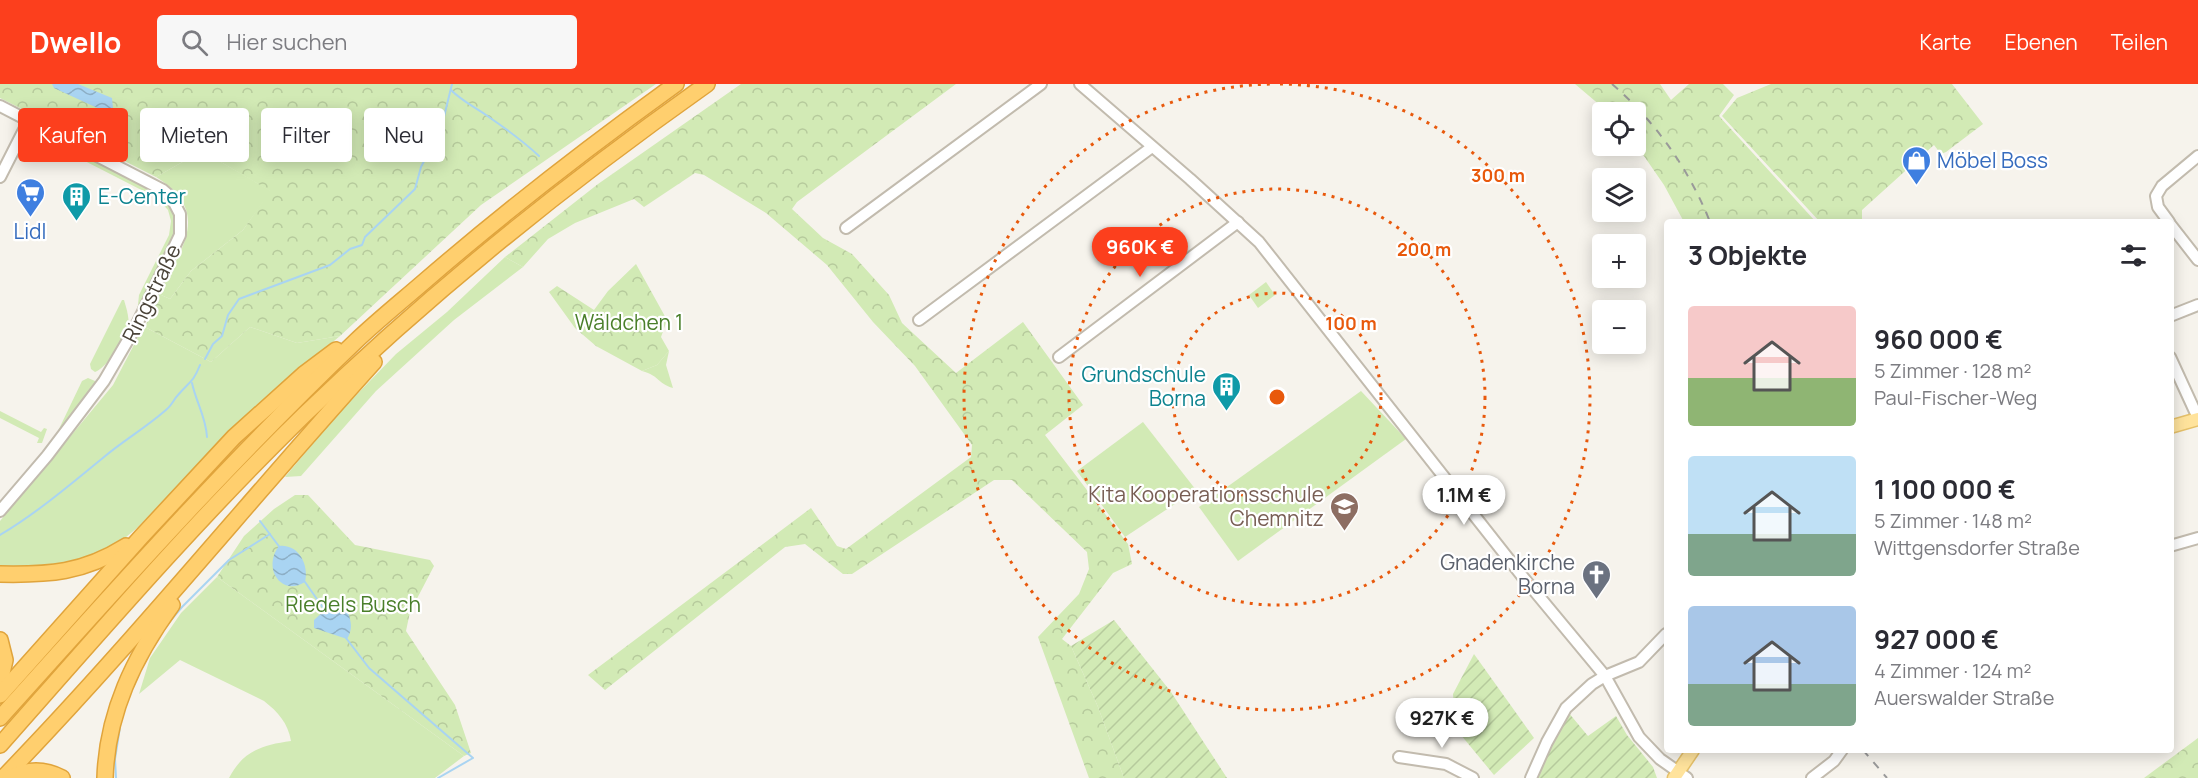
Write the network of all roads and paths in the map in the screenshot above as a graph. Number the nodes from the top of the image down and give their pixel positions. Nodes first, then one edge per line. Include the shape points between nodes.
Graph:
1 (676, 84) edge
2 (707, 84) edge
3 (1041, 84) edge
4 (1080, 84) edge
5 (0, 106) edge
6 (18, 115) edge
7 (18, 142) edge
8 (1152, 147) junction
9 (2198, 156) edge
10 (109, 162) edge
11 (0, 177) edge
12 (2167, 219) edge
13 (1238, 222) junction
14 (846, 228) dead end
15 (2174, 228) edge
16 (2198, 260) edge
17 (434, 296) junction
18 (2198, 305) edge
19 (2174, 314) edge
20 (919, 320) dead end
21 (358, 340) junction
22 (1059, 357) dead end
23 (2174, 366) edge
24 (2198, 419) edge
25 (2174, 426) edge
26 (0, 512) edge
27 (141, 537) junction
28 (2198, 538) edge
29 (2174, 545) edge
30 (197, 564) junction
31 (0, 574) edge
32 (1664, 636) edge
33 (0, 640) edge
34 (1605, 676) junction
35 (0, 682) edge
36 (0, 695) edge
37 (0, 718) edge
38 (0, 745) edge
39 (1692, 753) edge
40 (1840, 753) edge
41 (1399, 757) dead end
42 (1680, 776) edge
43 (3, 778) edge
44 (10, 778) edge
45 (62, 778) edge
46 (105, 778) edge
47 (1473, 778) edge
48 (1531, 778) edge
49 (1812, 778) edge

1 - 21 highway via 507,211
2 - 17 highway via 564,188
3 - 14 street
4 - 8 street
5 - 6 street, Ringstraße
7 - 11 street
8 - 13 street
8 - 20 street
9 - 12 street via 2162,186 2156,196
10 - 26 street, Ringstraße via 171,197 182,225 180,235 104,381
13 - 22 street
13 - 34 street via 1259,242 1508,560
15 - 16 street
17 - 30 highway via 423,316 368,368
17 - 38 highway via 352,369 241,478
18 - 19 street
21 - 27 highway via 330,354 254,418
21 - 37 highway via 170,529
23 - 24 street
24 - 25 main road
27 - 31 highway via 77,569 38,575
27 - 36 highway
28 - 29 street
30 - 43 highway
30 - 46 highway via 126,681 112,725
32 - 34 street via 1639,662
33 - 35 highway via 4,660
34 - 42 street via 1639,737
34 - 48 street via 1566,708
39 - 42 main road
40 - 49 street
41 - 47 street via 1446,764
44 - 45 highway via 38,771

